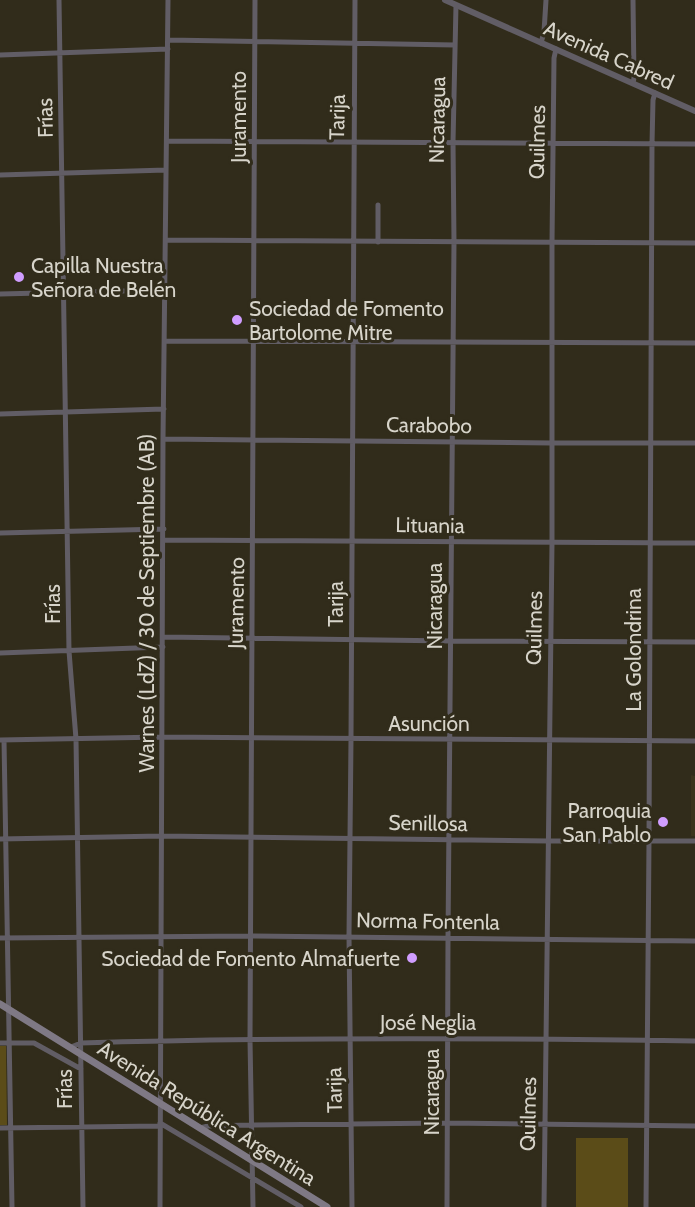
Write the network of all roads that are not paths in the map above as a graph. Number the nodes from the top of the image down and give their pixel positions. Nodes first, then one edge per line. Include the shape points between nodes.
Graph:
1 (59, 0) edge
2 (168, 0) edge
3 (255, 0) edge
4 (355, 0) edge
5 (444, 0) edge
6 (546, 0) edge
7 (633, 0) edge
8 (456, 5) junction
9 (168, 40) junction
10 (255, 42) junction
11 (355, 42) junction
12 (541, 43) junction
13 (455, 45) junction
14 (168, 49) junction
15 (556, 49) junction
16 (60, 53) junction
17 (0, 55) edge
18 (633, 83) junction
19 (656, 93) junction
20 (695, 111) edge
21 (167, 141) junction
22 (254, 142) junction
23 (354, 142) junction
24 (453, 142) junction
25 (553, 143) junction
26 (652, 144) junction
27 (695, 144) edge
28 (166, 170) junction
29 (63, 174) junction
30 (0, 175) edge
31 (378, 206) dead end
32 (166, 240) junction
33 (254, 241) junction
34 (354, 242) junction
35 (378, 242) junction
36 (454, 242) junction
37 (552, 243) junction
38 (652, 243) junction
39 (695, 243) edge
40 (165, 290) junction
41 (64, 292) junction
42 (0, 294) edge
43 (165, 341) junction
44 (254, 341) junction
45 (353, 341) junction
46 (453, 342) junction
47 (553, 343) junction
48 (651, 343) junction
49 (695, 343) edge
50 (164, 409) junction
51 (66, 412) junction
52 (0, 414) edge
53 (164, 439) junction
54 (254, 440) junction
55 (352, 440) junction
56 (452, 441) junction
57 (551, 443) junction
58 (651, 443) junction
59 (695, 443) edge
60 (164, 529) junction
61 (68, 531) junction
62 (0, 533) edge
63 (164, 540) junction
64 (253, 540) junction
65 (352, 541) junction
66 (451, 542) junction
67 (552, 543) junction
68 (695, 543) edge
69 (650, 544) junction
70 (163, 637) junction
71 (252, 639) junction
72 (352, 639) junction
73 (451, 641) junction
74 (550, 642) junction
75 (650, 642) junction
76 (695, 642) edge
77 (163, 647) junction
78 (69, 651) junction
79 (0, 653) edge
80 (162, 737) junction
81 (252, 738) junction
82 (76, 739) junction
83 (351, 739) junction
84 (450, 739) junction
85 (2, 740) edge
86 (549, 740) junction
87 (649, 741) junction
88 (695, 741) edge
89 (162, 836) junction
90 (77, 837) junction
91 (3, 838) edge
92 (251, 838) junction
93 (350, 838) junction
94 (449, 840) junction
95 (549, 841) junction
96 (649, 841) junction
97 (695, 841) edge
98 (79, 936) junction
99 (161, 936) junction
100 (250, 936) junction
101 (349, 936) junction
102 (0, 938) edge
103 (7, 938) junction
104 (448, 938) junction
105 (548, 940) junction
106 (647, 940) junction
107 (695, 941) edge
108 (0, 1004) edge
109 (9, 1009) junction
110 (350, 1038) junction
111 (447, 1038) junction
112 (546, 1039) junction
113 (250, 1040) junction
114 (646, 1040) junction
115 (160, 1041) junction
116 (695, 1041) edge
117 (0, 1043) edge
118 (9, 1043) junction
119 (81, 1043) junction
120 (71, 1047) junction
121 (81, 1053) junction
122 (81, 1069) junction
123 (160, 1103) junction
124 (447, 1123) junction
125 (351, 1124) junction
126 (544, 1124) junction
127 (160, 1125) junction
128 (251, 1125) junction
129 (646, 1126) junction
130 (695, 1126) edge
131 (81, 1127) junction
132 (0, 1128) edge
133 (10, 1128) junction
134 (200, 1128) junction
135 (252, 1160) junction
136 (252, 1177) junction
137 (12, 1207) edge
138 (83, 1207) edge
139 (160, 1207) edge
140 (253, 1207) edge
141 (301, 1207) edge
142 (327, 1207) edge
143 (352, 1207) edge
144 (447, 1207) edge
145 (544, 1207) edge
146 (645, 1207) edge

1 - 16 street, Frías
2 - 9 street, Warnes (LdZ) / 30 de Septiembre (AB)
3 - 10 street, Juramento
4 - 11 street, Tarija
5 - 8 street, Avenida Cabred
6 - 12 street
7 - 18 street
8 - 12 street, Avenida Cabred
8 - 13 street, Nicaragua
9 - 10 street
9 - 14 street, Warnes (LdZ) / 30 de Septiembre (AB)
10 - 11 street
10 - 22 street, Juramento
11 - 13 street
11 - 23 street, Tarija
12 - 15 street, Avenida Cabred
13 - 24 street, Nicaragua
14 - 16 street
14 - 21 street, Warnes (LdZ) / 30 de Septiembre (AB)
15 - 18 street, Avenida Cabred
15 - 25 street, Quilmes
16 - 17 street
16 - 29 street, Frías
18 - 19 street, Avenida Cabred
19 - 20 street, Avenida Cabred
19 - 26 street, La Golondrina
21 - 22 street
21 - 28 street, Warnes (LdZ) / 30 de Septiembre (AB)
22 - 23 street
22 - 33 street, Juramento
23 - 24 street
23 - 34 street, Tarija
24 - 25 street
24 - 36 street, Nicaragua
25 - 26 street
25 - 37 street, Quilmes
26 - 27 street
26 - 38 street, La Golondrina
28 - 29 street
28 - 32 street, Warnes (LdZ) / 30 de Septiembre (AB)
29 - 30 street
29 - 41 street, Frías
31 - 35 street
32 - 33 street
32 - 40 street, Warnes (LdZ) / 30 de Septiembre (AB)
33 - 34 street
33 - 44 street, Juramento
34 - 35 street
34 - 45 street, Tarija
35 - 36 street
36 - 37 street
36 - 46 street, Nicaragua
37 - 38 street
37 - 47 street, Quilmes
38 - 39 street
38 - 48 street, La Golondrina
40 - 41 street
40 - 43 street, Warnes (LdZ) / 30 de Septiembre (AB)
41 - 42 street
41 - 51 street, Frías
43 - 44 street
43 - 50 street, Warnes (LdZ) / 30 de Septiembre (AB)
44 - 45 street
44 - 54 street, Juramento
45 - 46 street
45 - 55 street, Tarija
46 - 47 street
46 - 56 street, Nicaragua
47 - 48 street
47 - 57 street, Quilmes
48 - 49 street
48 - 58 street, La Golondrina
50 - 51 street
50 - 53 street, Warnes (LdZ) / 30 de Septiembre (AB)
51 - 52 street
51 - 61 street, Frías
53 - 54 street, Carabobo
53 - 60 street, Warnes (LdZ) / 30 de Septiembre (AB)
54 - 55 street, Carabobo
54 - 64 street, Juramento
55 - 56 street, Carabobo
55 - 65 street, Tarija
56 - 57 street, Carabobo
56 - 66 street, Nicaragua
57 - 58 street, Carabobo
57 - 67 street, Quilmes
58 - 59 street, Carabobo
58 - 69 street, La Golondrina
60 - 61 street
60 - 63 street, Warnes (LdZ) / 30 de Septiembre (AB)
61 - 62 street
61 - 78 street, Frías
63 - 64 street, Lituania
63 - 70 street, Warnes (LdZ) / 30 de Septiembre (AB)
64 - 65 street, Lituania
64 - 71 street, Juramento
65 - 66 street, Lituania
65 - 72 street, Tarija
66 - 67 street, Lituania
66 - 73 street, Nicaragua
67 - 69 street, Lituania
67 - 74 street, Quilmes
68 - 69 street, Lituania
69 - 75 street, La Golondrina
70 - 71 street
70 - 77 street, Warnes (LdZ) / 30 de Septiembre (AB)
71 - 72 street
71 - 81 street, Juramento
72 - 73 street
72 - 83 street, Tarija
73 - 74 street
73 - 84 street, Nicaragua
74 - 75 street
74 - 86 street, Quilmes
75 - 76 street
75 - 87 street, La Golondrina
77 - 78 street
77 - 80 street, Warnes (LdZ) / 30 de Septiembre (AB)
78 - 79 street
78 - 82 street, Frías
80 - 81 street, Asunción
80 - 82 street, Asunción
80 - 89 street, Warnes (LdZ) / 30 de Septiembre (AB)
81 - 83 street, Asunción
81 - 92 street, Juramento
82 - 85 street, Asunción
82 - 90 street, Frías
83 - 84 street, Asunción
83 - 93 street, Tarija
84 - 86 street, Asunción
84 - 94 street, Nicaragua
85 - 91 street
86 - 87 street, Asunción
86 - 95 street, Quilmes
87 - 88 street, Asunción
87 - 96 street, La Golondrina
89 - 90 street, Senillosa
89 - 92 street, Senillosa
89 - 99 street, Warnes (LdZ) / 30 de Septiembre (AB)
90 - 91 street, Senillosa
90 - 98 street, Frías
91 - 103 street
92 - 93 street, Senillosa
92 - 100 street, Juramento
93 - 94 street, Senillosa
93 - 101 street, Tarija
94 - 95 street, Senillosa
94 - 104 street, Nicaragua
95 - 96 street, Senillosa
95 - 105 street, Quilmes
96 - 97 street, Senillosa
96 - 106 street, La Golondrina
98 - 99 street, Norma Fontenla
98 - 103 street, Norma Fontenla
98 - 119 street, Frías
99 - 100 street, Norma Fontenla
99 - 115 street, Warnes (LdZ) / 30 de Septiembre (AB)
100 - 101 street, Norma Fontenla
100 - 113 street, Juramento
101 - 104 street, Norma Fontenla
101 - 110 street, Tarija
102 - 103 street, Norma Fontenla
103 - 109 street
104 - 105 street, Norma Fontenla
104 - 111 street, Nicaragua
105 - 106 street, Norma Fontenla
105 - 112 street, Quilmes
106 - 107 street, Norma Fontenla
106 - 114 street, La Golondrina
108 - 109 main road, Avenida República Argentina
109 - 118 street
109 - 120 main road, Avenida República Argentina
110 - 111 street, José Neglia
110 - 113 street, José Neglia
110 - 125 street, Tarija
111 - 112 street, José Neglia
111 - 124 street, Nicaragua
112 - 114 street, José Neglia
112 - 126 street, Quilmes
113 - 115 street, José Neglia
113 - 128 street, Juramento
114 - 116 street, José Neglia
114 - 129 street, La Golondrina
115 - 119 street, José Neglia
115 - 123 street, Warnes (LdZ) / 30 de Septiembre (AB)
117 - 118 street
118 - 122 street via 34,1043
118 - 133 street
119 - 120 street, Avenida República Argentina
119 - 121 street, Frías
120 - 121 main road, Avenida República Argentina
121 - 122 street, Frías
121 - 123 main road, Avenida República Argentina
122 - 131 street, Frías
123 - 127 street, Warnes (LdZ) / 30 de Septiembre (AB)
123 - 134 main road, Avenida República Argentina
124 - 125 street
124 - 126 street
124 - 144 street, Nicaragua
125 - 128 street
125 - 143 street, Tarija
126 - 129 street
126 - 145 street, Quilmes
127 - 131 street
127 - 136 street, Avenida República Argentina
127 - 139 street, Warnes (LdZ) / 30 de Septiembre (AB)
128 - 134 street
128 - 135 street, Juramento
129 - 130 street
129 - 146 street, La Golondrina
131 - 133 street
131 - 138 street, Frías
132 - 133 street
133 - 137 street
134 - 135 main road, Avenida República Argentina
135 - 136 street, Juramento
135 - 142 main road, Avenida República Argentina
136 - 140 street, Juramento
136 - 141 street, Avenida República Argentina

